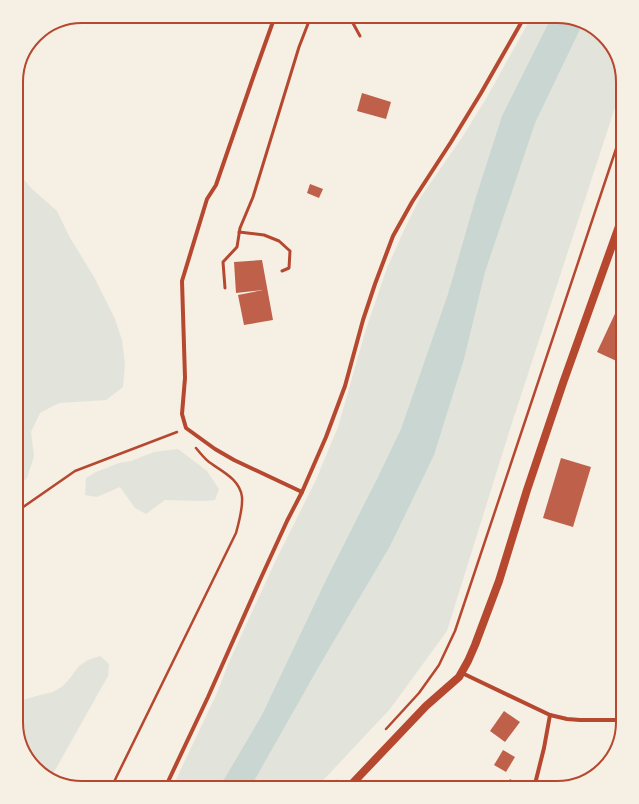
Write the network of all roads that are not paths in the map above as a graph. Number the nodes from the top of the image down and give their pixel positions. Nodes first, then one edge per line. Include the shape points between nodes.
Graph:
1 (272, 23) edge
2 (309, 23) edge
3 (353, 23) edge
4 (521, 23) edge
5 (360, 36) dead end
6 (239, 232) junction
7 (616, 235) edge
8 (282, 270) dead end
9 (225, 288) dead end
10 (302, 492) junction
11 (462, 672) junction
12 (550, 715) junction
13 (616, 720) edge
14 (168, 781) edge
15 (355, 781) edge
16 (536, 781) edge

1 - 10 street via 216,185 207,199 182,281 185,378 182,414 187,429 215,449
2 - 6 lane via 299,47 253,197
3 - 5 lane
4 - 10 street via 483,91 393,236 373,290 333,420
6 - 8 lane via 264,235 279,241 290,251 289,268
6 - 9 lane via 237,247 223,262
7 - 11 main road via 563,383 499,581
10 - 14 street
11 - 12 street
11 - 15 main road
12 - 13 street via 580,720
12 - 16 street

